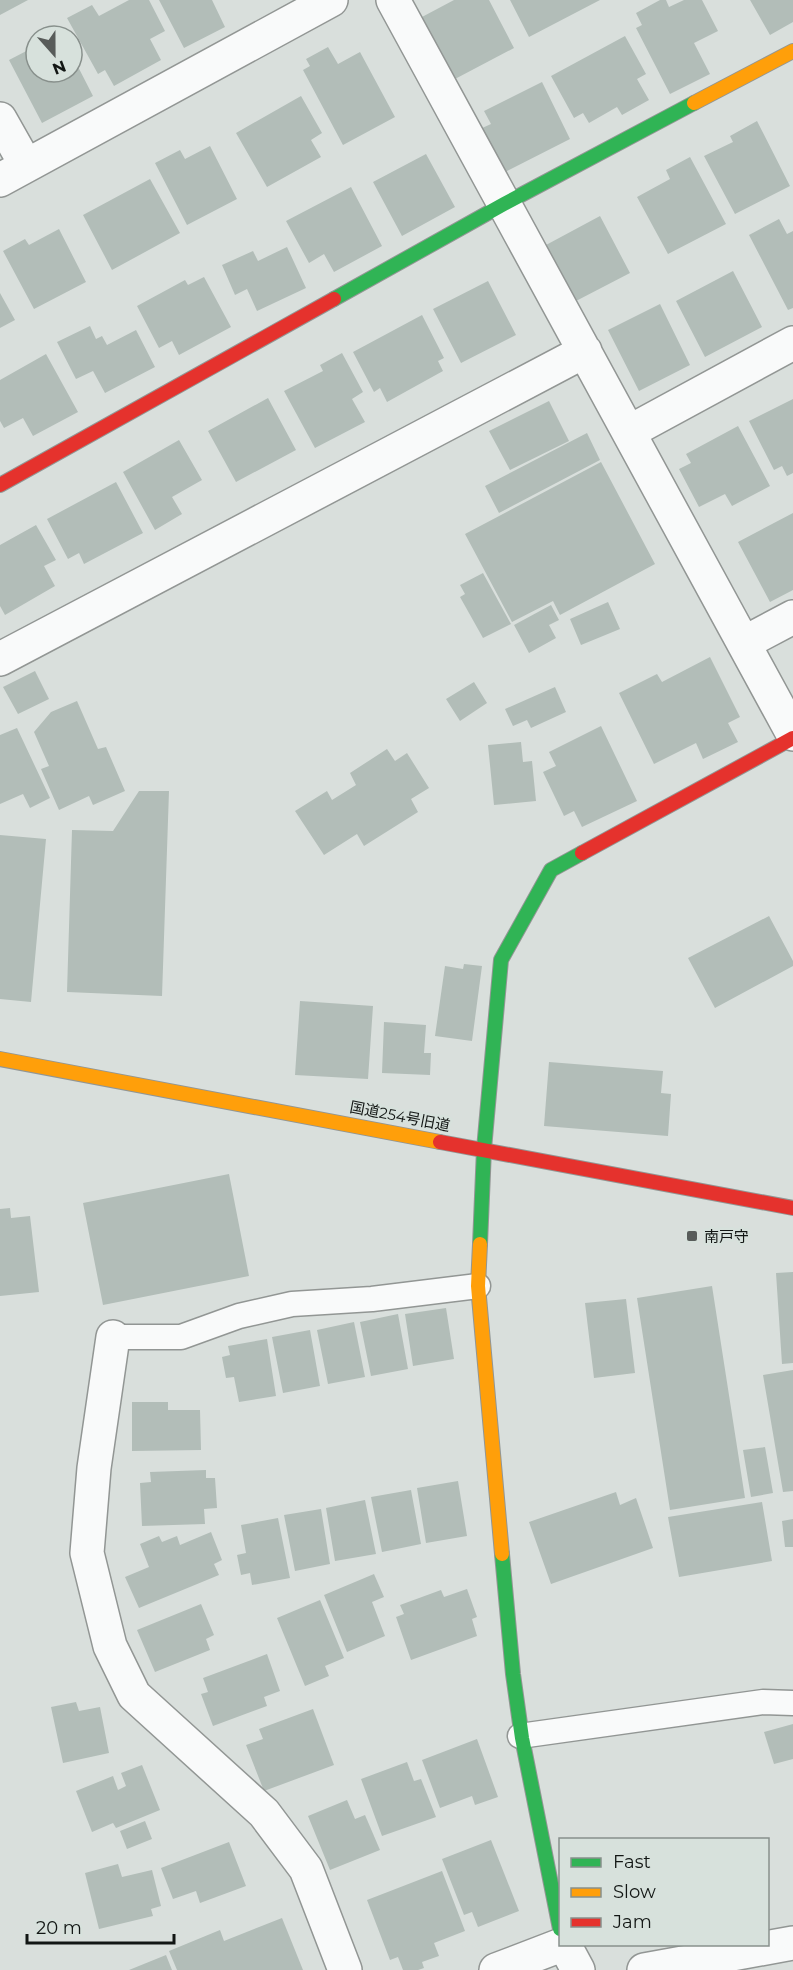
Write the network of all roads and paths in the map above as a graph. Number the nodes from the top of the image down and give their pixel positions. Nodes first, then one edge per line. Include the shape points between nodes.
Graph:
1 (331, 0) edge
2 (393, 0) edge
3 (793, 51) edge
4 (0, 119) edge
5 (13, 172) edge
6 (504, 204) junction
7 (793, 343) edge
8 (585, 351) junction
9 (629, 432) junction
10 (0, 485) edge
11 (793, 617) edge
12 (744, 643) junction
13 (0, 659) edge
14 (793, 736) edge
15 (0, 1059) edge
16 (484, 1149) junction
17 (793, 1208) edge
18 (478, 1286) junction
19 (112, 1337) joint
20 (793, 1703) edge
21 (520, 1736) junction
22 (559, 1920) edge
23 (793, 1943) edge
24 (559, 1946) edge
25 (565, 1946) edge
26 (345, 1970) edge
27 (496, 1970) edge
28 (578, 1970) edge
29 (644, 1970) edge

1 - 5 street
2 - 6 street
3 - 6 street
4 - 5 street
6 - 8 street
6 - 10 street
7 - 9 street
8 - 9 street
8 - 13 street
9 - 12 street
11 - 12 street
12 - 14 street
14 - 16 street via 551,870 501,960
15 - 16 street, 国道254号旧道
16 - 17 street, 国道254号旧道
16 - 18 street
18 - 19 lane via 292,1304 238,1316 181,1338
18 - 21 street
19 - 26 street via 87,1553 110,1646 134,1695 264,1813 306,1869
20 - 21 lane via 763,1702
21 - 22 street
23 - 29 street
24 - 27 street
25 - 28 street

